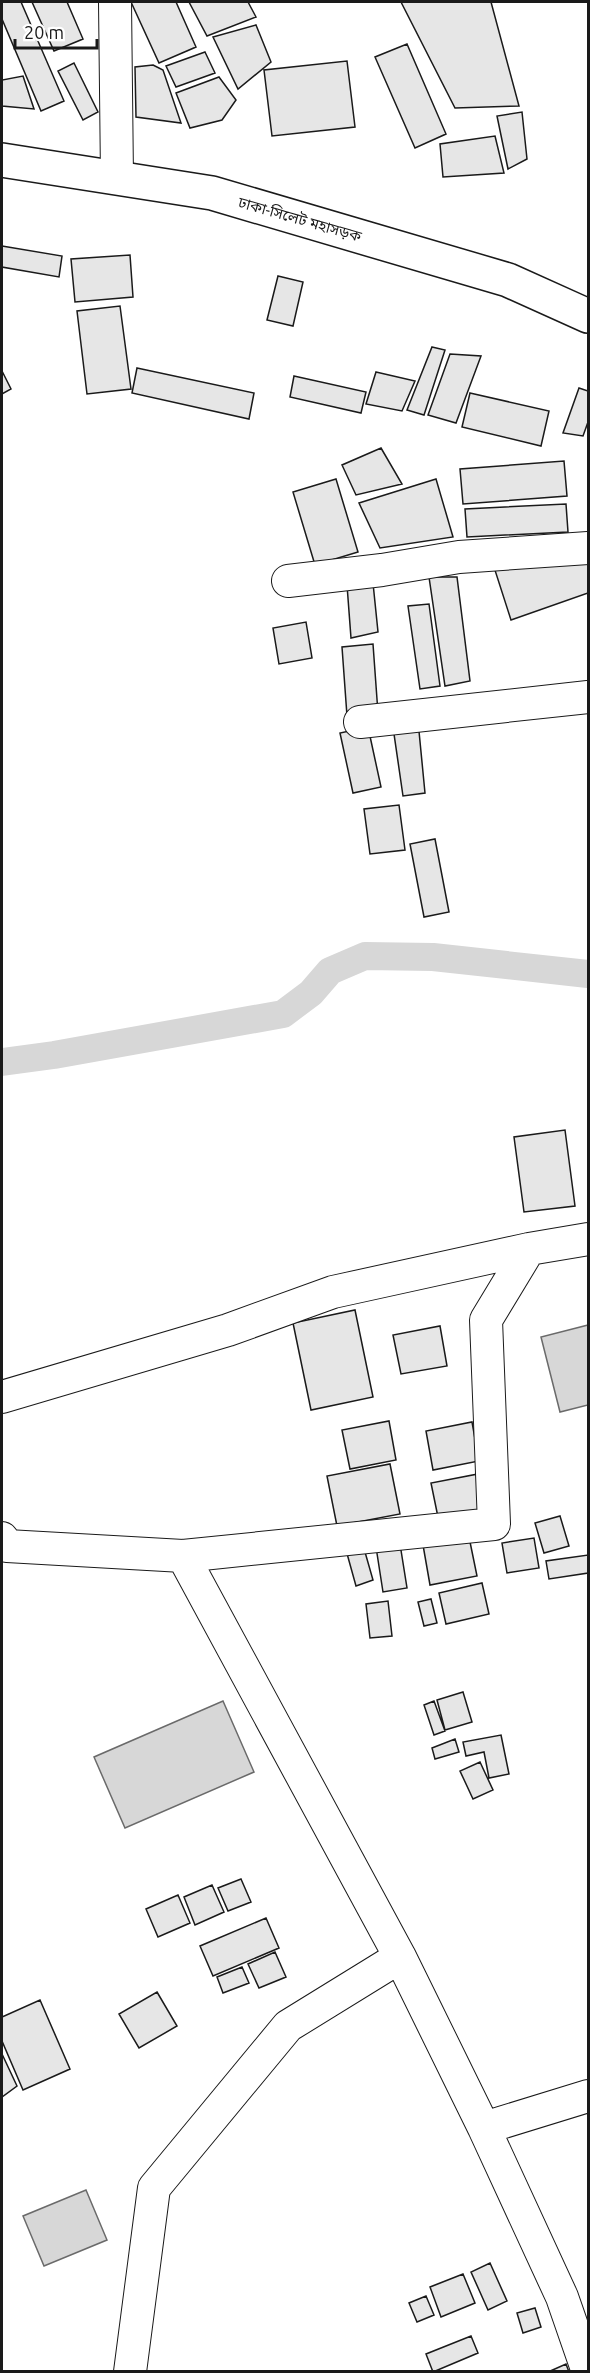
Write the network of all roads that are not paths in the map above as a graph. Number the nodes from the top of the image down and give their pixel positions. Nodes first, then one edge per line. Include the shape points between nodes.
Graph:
1 (115, 2) edge
2 (2, 160) edge
3 (117, 178) junction
4 (588, 316) edge
5 (588, 548) edge
6 (288, 581) dead end
7 (588, 696) edge
8 (360, 722) dead end
9 (588, 1239) edge
10 (529, 1249) junction
11 (2, 1397) edge
12 (2, 1538) edge
13 (183, 1556) junction
14 (400, 1957) junction
15 (588, 2096) edge
16 (484, 2128) junction
17 (130, 2372) edge
18 (588, 2372) edge

1 - 3 street
2 - 3 highway, ঢাকা-সিলেট মহাসড়ক
3 - 4 highway, ঢাকা-সিলেট মহাসড়ক via 235,200 508,280
5 - 6 street via 459,557
7 - 8 street
9 - 10 street
10 - 11 street via 333,1292 228,1330
10 - 13 street via 486,1320 494,1524
12 - 13 street via 7,1546
13 - 14 street
14 - 16 street
14 - 17 street via 288,2026 154,2188
15 - 16 street
16 - 18 street via 562,2297

